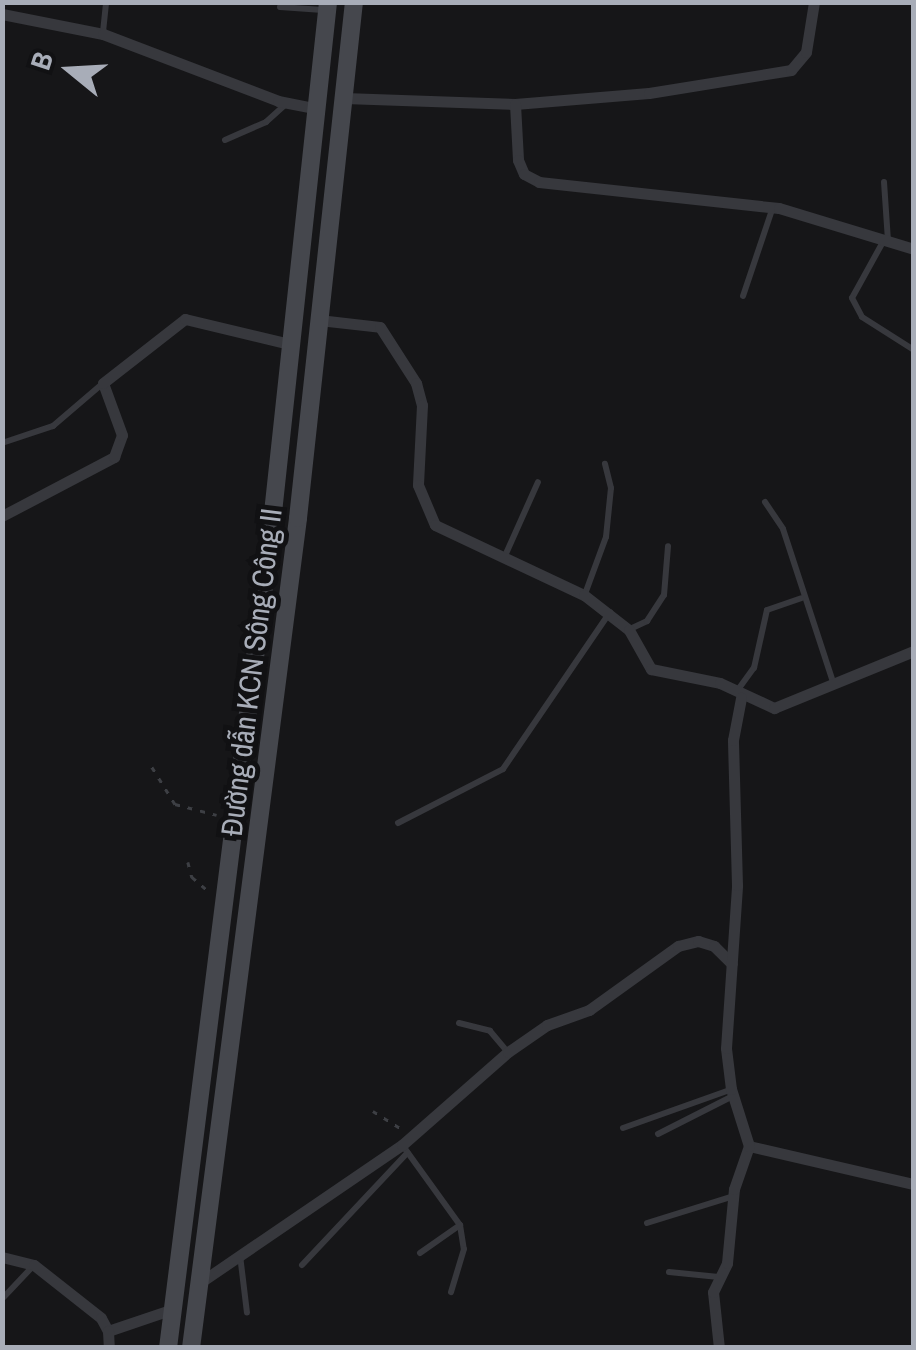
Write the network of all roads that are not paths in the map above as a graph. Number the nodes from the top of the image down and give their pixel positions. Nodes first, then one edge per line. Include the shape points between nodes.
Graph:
1 (106, 2) edge
2 (354, 2) edge
3 (814, 2) edge
4 (280, 6) dead end
5 (327, 6) edge
6 (2, 14) edge
7 (102, 34) junction
8 (344, 98) junction
9 (288, 103) junction
10 (515, 104) junction
11 (314, 108) junction
12 (225, 140) dead end
13 (884, 182) dead end
14 (772, 207) junction
15 (886, 240) junction
16 (914, 249) edge
17 (743, 296) dead end
18 (319, 320) junction
19 (290, 344) junction
20 (914, 350) edge
21 (103, 383) junction
22 (2, 443) edge
23 (605, 464) dead end
24 (538, 482) dead end
25 (765, 502) dead end
26 (2, 516) edge
27 (668, 546) dead end
28 (504, 559) junction
29 (584, 595) junction
30 (801, 598) junction
31 (610, 612) junction
32 (629, 630) junction
33 (914, 651) edge
34 (833, 684) junction
35 (739, 695) junction
36 (398, 823) dead end
37 (732, 964) junction
38 (459, 1022) dead end
39 (508, 1052) junction
40 (732, 1092) junction
41 (198, 1106) junction
42 (226, 1110) junction
43 (623, 1128) dead end
44 (658, 1134) dead end
45 (406, 1146) junction
46 (749, 1146) junction
47 (914, 1184) edge
48 (732, 1197) junction
49 (646, 1223) dead end
50 (460, 1225) junction
51 (420, 1253) dead end
52 (240, 1254) junction
53 (2, 1257) edge
54 (34, 1265) junction
55 (302, 1265) dead end
56 (669, 1272) dead end
57 (720, 1277) junction
58 (198, 1284) junction
59 (451, 1292) dead end
60 (2, 1300) edge
61 (173, 1309) junction
62 (247, 1313) dead end
63 (108, 1331) junction
64 (109, 1348) edge
65 (168, 1348) edge
66 (191, 1348) edge
67 (719, 1348) edge

1 - 7 lane
2 - 8 street, Đường dẫn KCN Sông Công II
3 - 10 street via 806,52 790,70 648,93
4 - 5 lane
5 - 11 street, Đường dẫn KCN Sông Công II
6 - 7 street
7 - 9 street
8 - 10 street
8 - 18 street, Đường dẫn KCN Sông Công II
9 - 11 street
9 - 12 lane via 266,122
10 - 14 street via 518,160 524,174 539,182
11 - 19 street, Đường dẫn KCN Sông Công II
13 - 15 lane
14 - 15 street
14 - 17 lane
15 - 16 street
15 - 20 lane via 852,298 862,317
18 - 28 street via 372,322 391,340 420,393 416,466 426,513
18 - 42 street, Đường dẫn KCN Sông Công II
19 - 21 street via 185,319
19 - 41 street, Đường dẫn KCN Sông Công II
21 - 22 lane via 52,426
21 - 26 street via 122,435 118,452
23 - 29 lane via 611,488 606,536
24 - 28 lane
25 - 30 lane via 782,529
27 - 32 lane via 664,594 647,621
28 - 29 street
29 - 31 street
30 - 34 lane
30 - 35 lane via 768,610 758,657
31 - 32 street
31 - 36 lane via 504,770
32 - 35 street via 651,669
33 - 34 street
34 - 35 street via 774,708
35 - 37 street
37 - 39 street via 714,946 678,946 588,1010
37 - 40 street
38 - 39 lane via 490,1032
39 - 45 street
40 - 43 lane
40 - 44 lane
40 - 46 street
41 - 42 street
41 - 61 street, Đường dẫn KCN Sông Công II
42 - 58 street, Đường dẫn KCN Sông Công II
45 - 50 lane
45 - 52 street
45 - 55 lane
46 - 47 street
46 - 48 street
48 - 49 lane
48 - 57 street via 731,1246
50 - 51 lane
50 - 59 lane via 464,1249
52 - 58 street
52 - 62 lane
53 - 54 street
54 - 60 lane
54 - 63 street via 91,1308
56 - 57 lane
57 - 67 street via 710,1316
58 - 66 street, Đường dẫn KCN Sông Công II
61 - 63 street
61 - 65 street, Đường dẫn KCN Sông Công II
63 - 64 street

